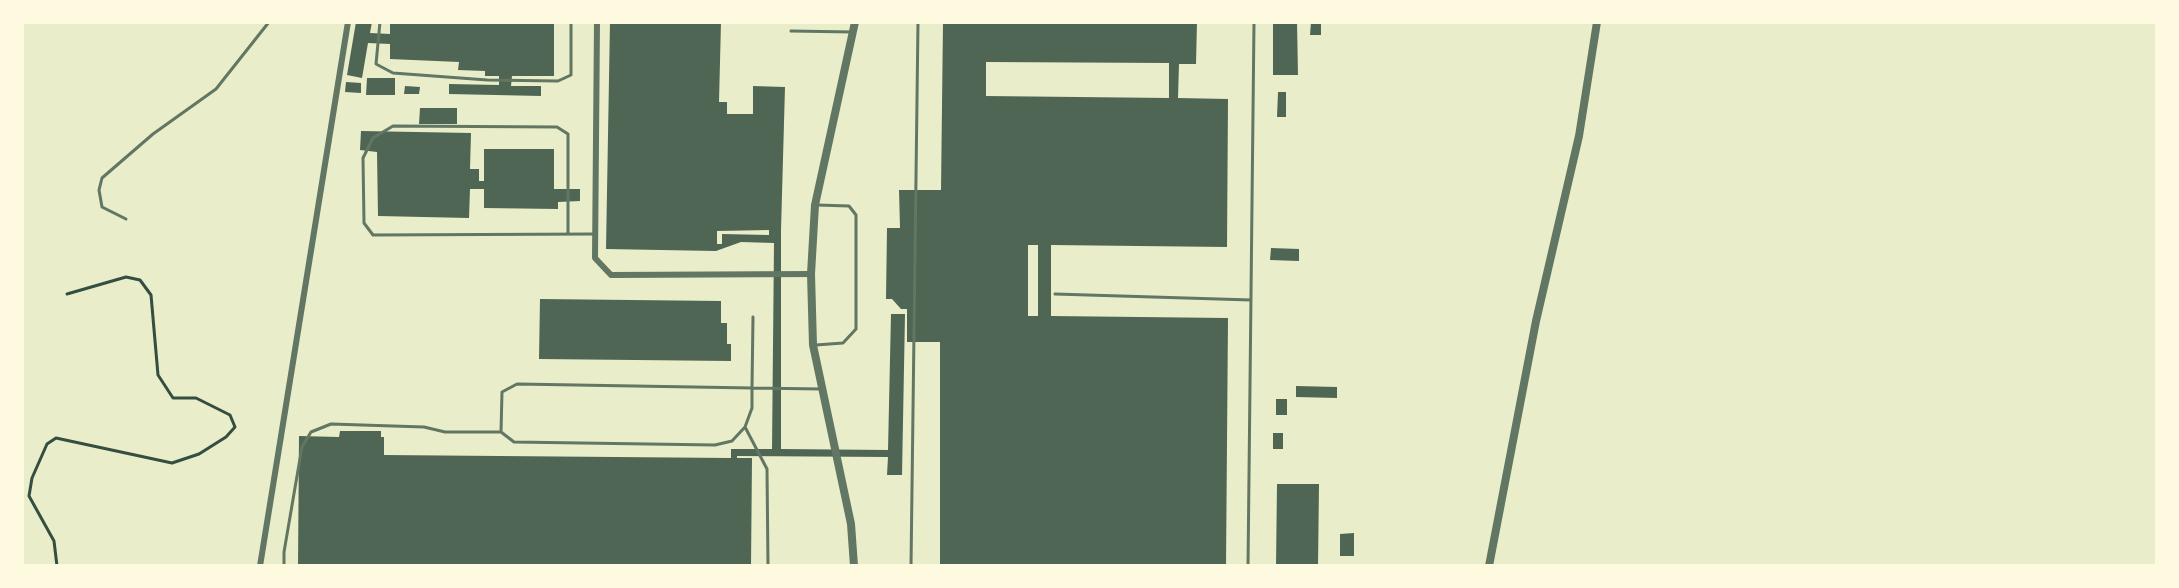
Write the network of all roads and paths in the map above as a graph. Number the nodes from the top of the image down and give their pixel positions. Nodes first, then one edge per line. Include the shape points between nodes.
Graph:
1 (269, 22) edge
2 (348, 22) edge
3 (380, 22) edge
4 (571, 22) edge
5 (597, 22) edge
6 (855, 22) edge
7 (918, 22) edge
8 (1254, 22) edge
9 (1597, 22) edge
10 (791, 31) dead end
11 (853, 32) junction
12 (816, 205) junction
13 (126, 219) dead end
14 (568, 234) junction
15 (596, 234) junction
16 (812, 274) junction
17 (67, 294) dead end
18 (1055, 294) dead end
19 (1251, 300) junction
20 (753, 317) dead end
21 (813, 345) junction
22 (752, 387) junction
23 (823, 388) junction
24 (745, 427) junction
25 (501, 432) junction
26 (57, 566) edge
27 (260, 566) edge
28 (284, 566) edge
29 (768, 566) edge
30 (854, 566) edge
31 (911, 566) edge
32 (1248, 566) edge
33 (1489, 566) edge

1 - 13 lane via 216,89 153,134 102,178 102,207
2 - 27 street
3 - 4 lane via 376,64 393,73 558,81 571,75
5 - 15 street
6 - 11 street
7 - 31 lane
8 - 19 lane
9 - 33 street via 1579,136 1536,321
10 - 11 lane
11 - 12 street
12 - 16 street
12 - 21 lane via 849,206 856,214 856,329 843,343
14 - 14 lane via 568,134 557,128 393,126 373,138 363,158 364,223 372,236
14 - 15 lane
15 - 16 street via 595,258 611,275
16 - 21 street
17 - 26 path via 126,277 140,280 151,295 158,375 172,398 196,398 230,415 235,427 199,454 172,463 56,438 47,444 32,478 29,496 54,541
18 - 19 lane
19 - 32 lane
20 - 22 lane
21 - 23 street
22 - 23 lane
22 - 24 lane via 752,408
22 - 25 lane via 517,384 502,392
23 - 30 street via 851,524
24 - 25 lane via 732,441 715,445 514,442
24 - 29 lane via 767,469
25 - 28 lane via 331,424 311,432 302,447

